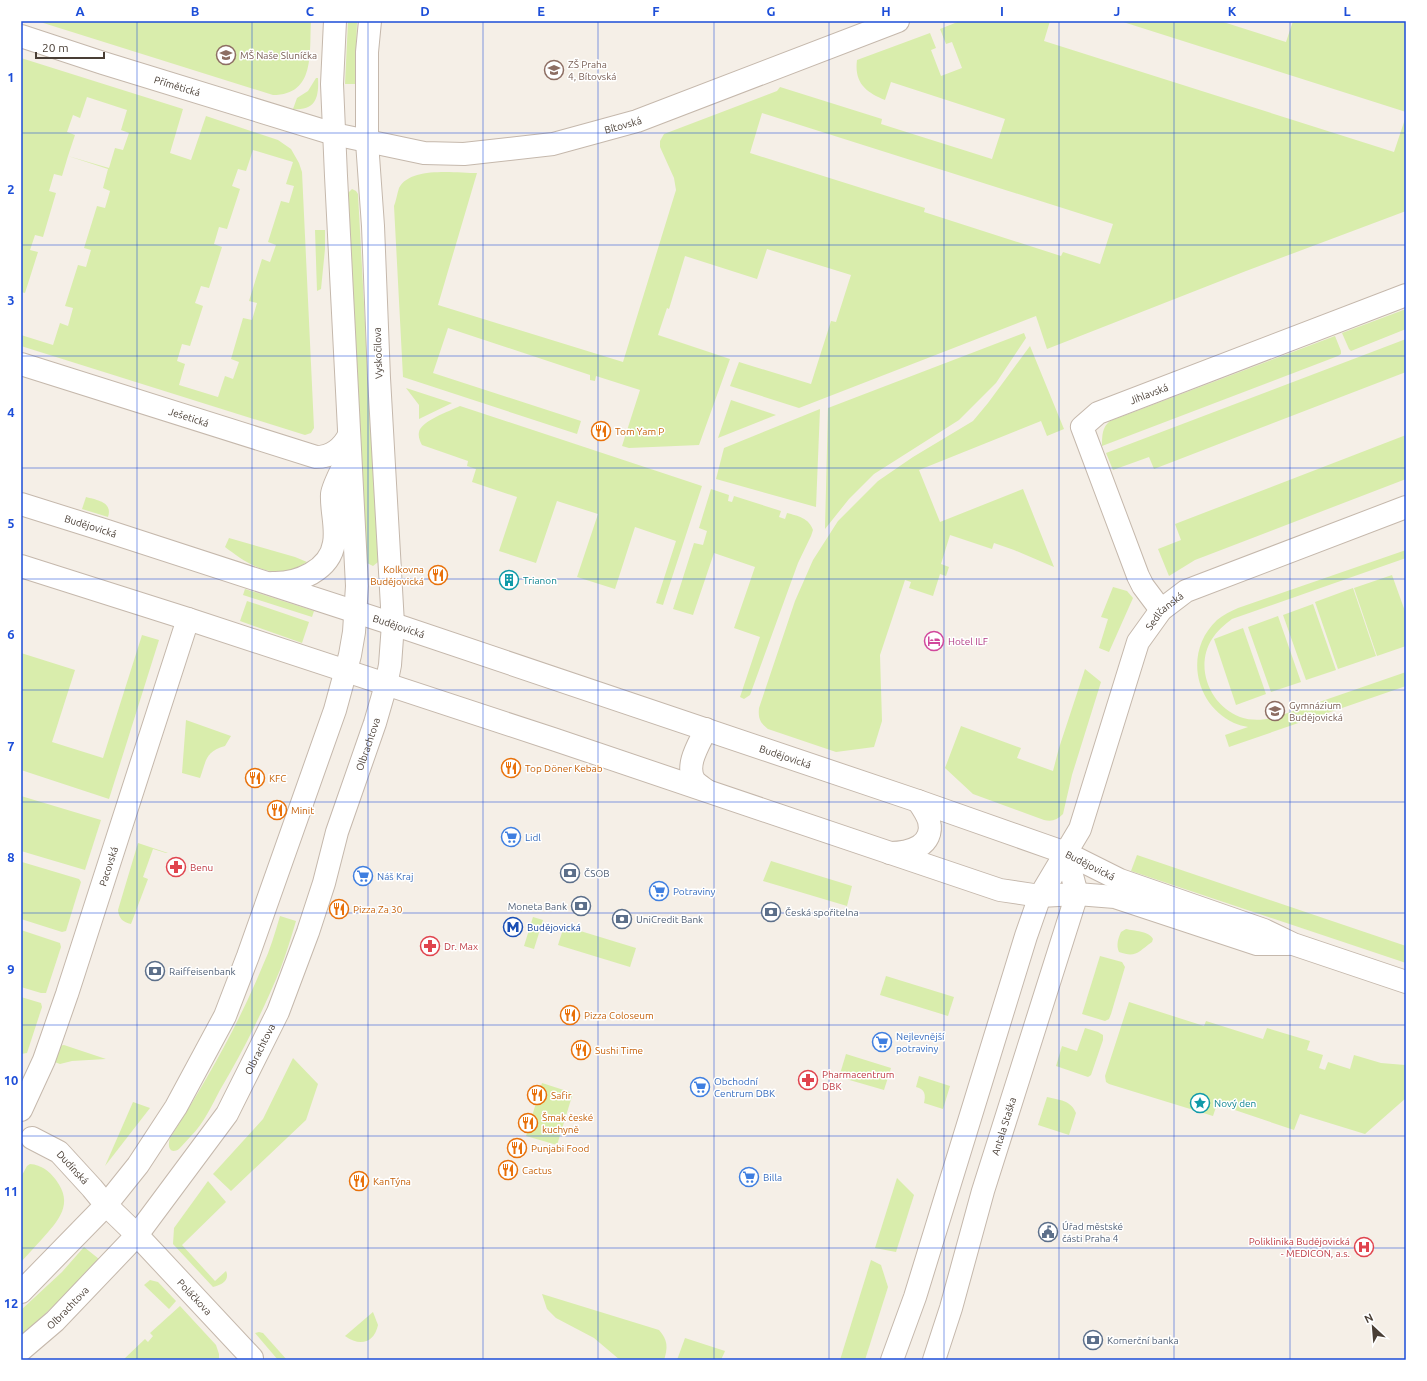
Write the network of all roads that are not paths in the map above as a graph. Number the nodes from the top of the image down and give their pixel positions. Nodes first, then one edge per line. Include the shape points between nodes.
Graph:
1 (335, 21) edge
2 (370, 21) edge
3 (898, 21) edge
4 (21, 36) edge
5 (334, 134) junction
6 (367, 142) junction
7 (1406, 295) edge
8 (21, 364) edge
9 (349, 445) junction
10 (21, 504) edge
11 (1406, 507) edge
12 (21, 566) edge
13 (266, 583) junction
14 (1161, 610) junction
15 (355, 612) junction
16 (188, 619) junction
17 (393, 624) junction
18 (347, 672) junction
19 (386, 685) junction
20 (706, 729) junction
21 (706, 790) junction
22 (918, 801) junction
23 (887, 852) junction
24 (1066, 853) junction
25 (1077, 894) junction
26 (1040, 896) junction
27 (1293, 944) junction
28 (1406, 982) edge
29 (21, 1110) edge
30 (21, 1117) edge
31 (27, 1145) edge
32 (106, 1205) junction
33 (137, 1235) junction
34 (21, 1292) edge
35 (21, 1350) edge
36 (251, 1359) edge
37 (892, 1360) edge
38 (934, 1360) edge

1 - 5 street via 332,84
2 - 6 street, Vyskočilova via 367,52
3 - 6 street, Bítovská via 637,121 552,144 458,154 424,153
4 - 5 street, Přímětická
5 - 6 street, Bítovská
5 - 9 street
6 - 17 street, Vyskočilova
7 - 14 street, Jihlavská via 1098,413 1082,427 1138,576
8 - 9 street, Ješetická via 316,457 331,454 344,444
9 - 13 street via 332,492 334,542 330,555 316,570 301,578
9 - 15 street via 357,586
10 - 13 street, Budějovická
11 - 14 street, Sedlčanská via 1186,591
12 - 16 street, Budějovická
13 - 15 street, Budějovická
14 - 24 street, Sedlčanská via 1138,642 1080,829
15 - 17 street, Budějovická
15 - 18 street
16 - 18 street, Budějovická
16 - 29 street, Pacovská via 67,994 44,1060
17 - 19 street, Vyskočilova
17 - 20 street, Budějovická
18 - 19 street, Budějovická
18 - 32 street via 225,1016 172,1114 138,1165
19 - 21 street, Budějovická
19 - 33 street, Olbrachtova via 337,832 308,932 278,1012 226,1114
20 - 21 street via 691,762 693,779
20 - 22 street, Budějovická
21 - 23 street, Budějovická
22 - 23 street via 929,822 925,841 906,852
22 - 24 street, Budějovická
23 - 26 street, Budějovická via 1000,890
24 - 25 street
24 - 26 street, Sedlčanská
24 - 27 street, Budějovická via 1120,880 1264,930
25 - 26 street, Budějovická
25 - 27 street, Budějovická via 1115,897 1257,944
25 - 38 street, Antala Staška via 983,1191
26 - 37 street via 915,1297
27 - 28 street, Budějovická
30 - 31 street via 32,1127
31 - 32 street, Dudínská via 59,1152
32 - 33 street, Dudínská
32 - 34 street
33 - 35 street, Olbrachtova via 55,1321
33 - 36 street, Poláčkova

